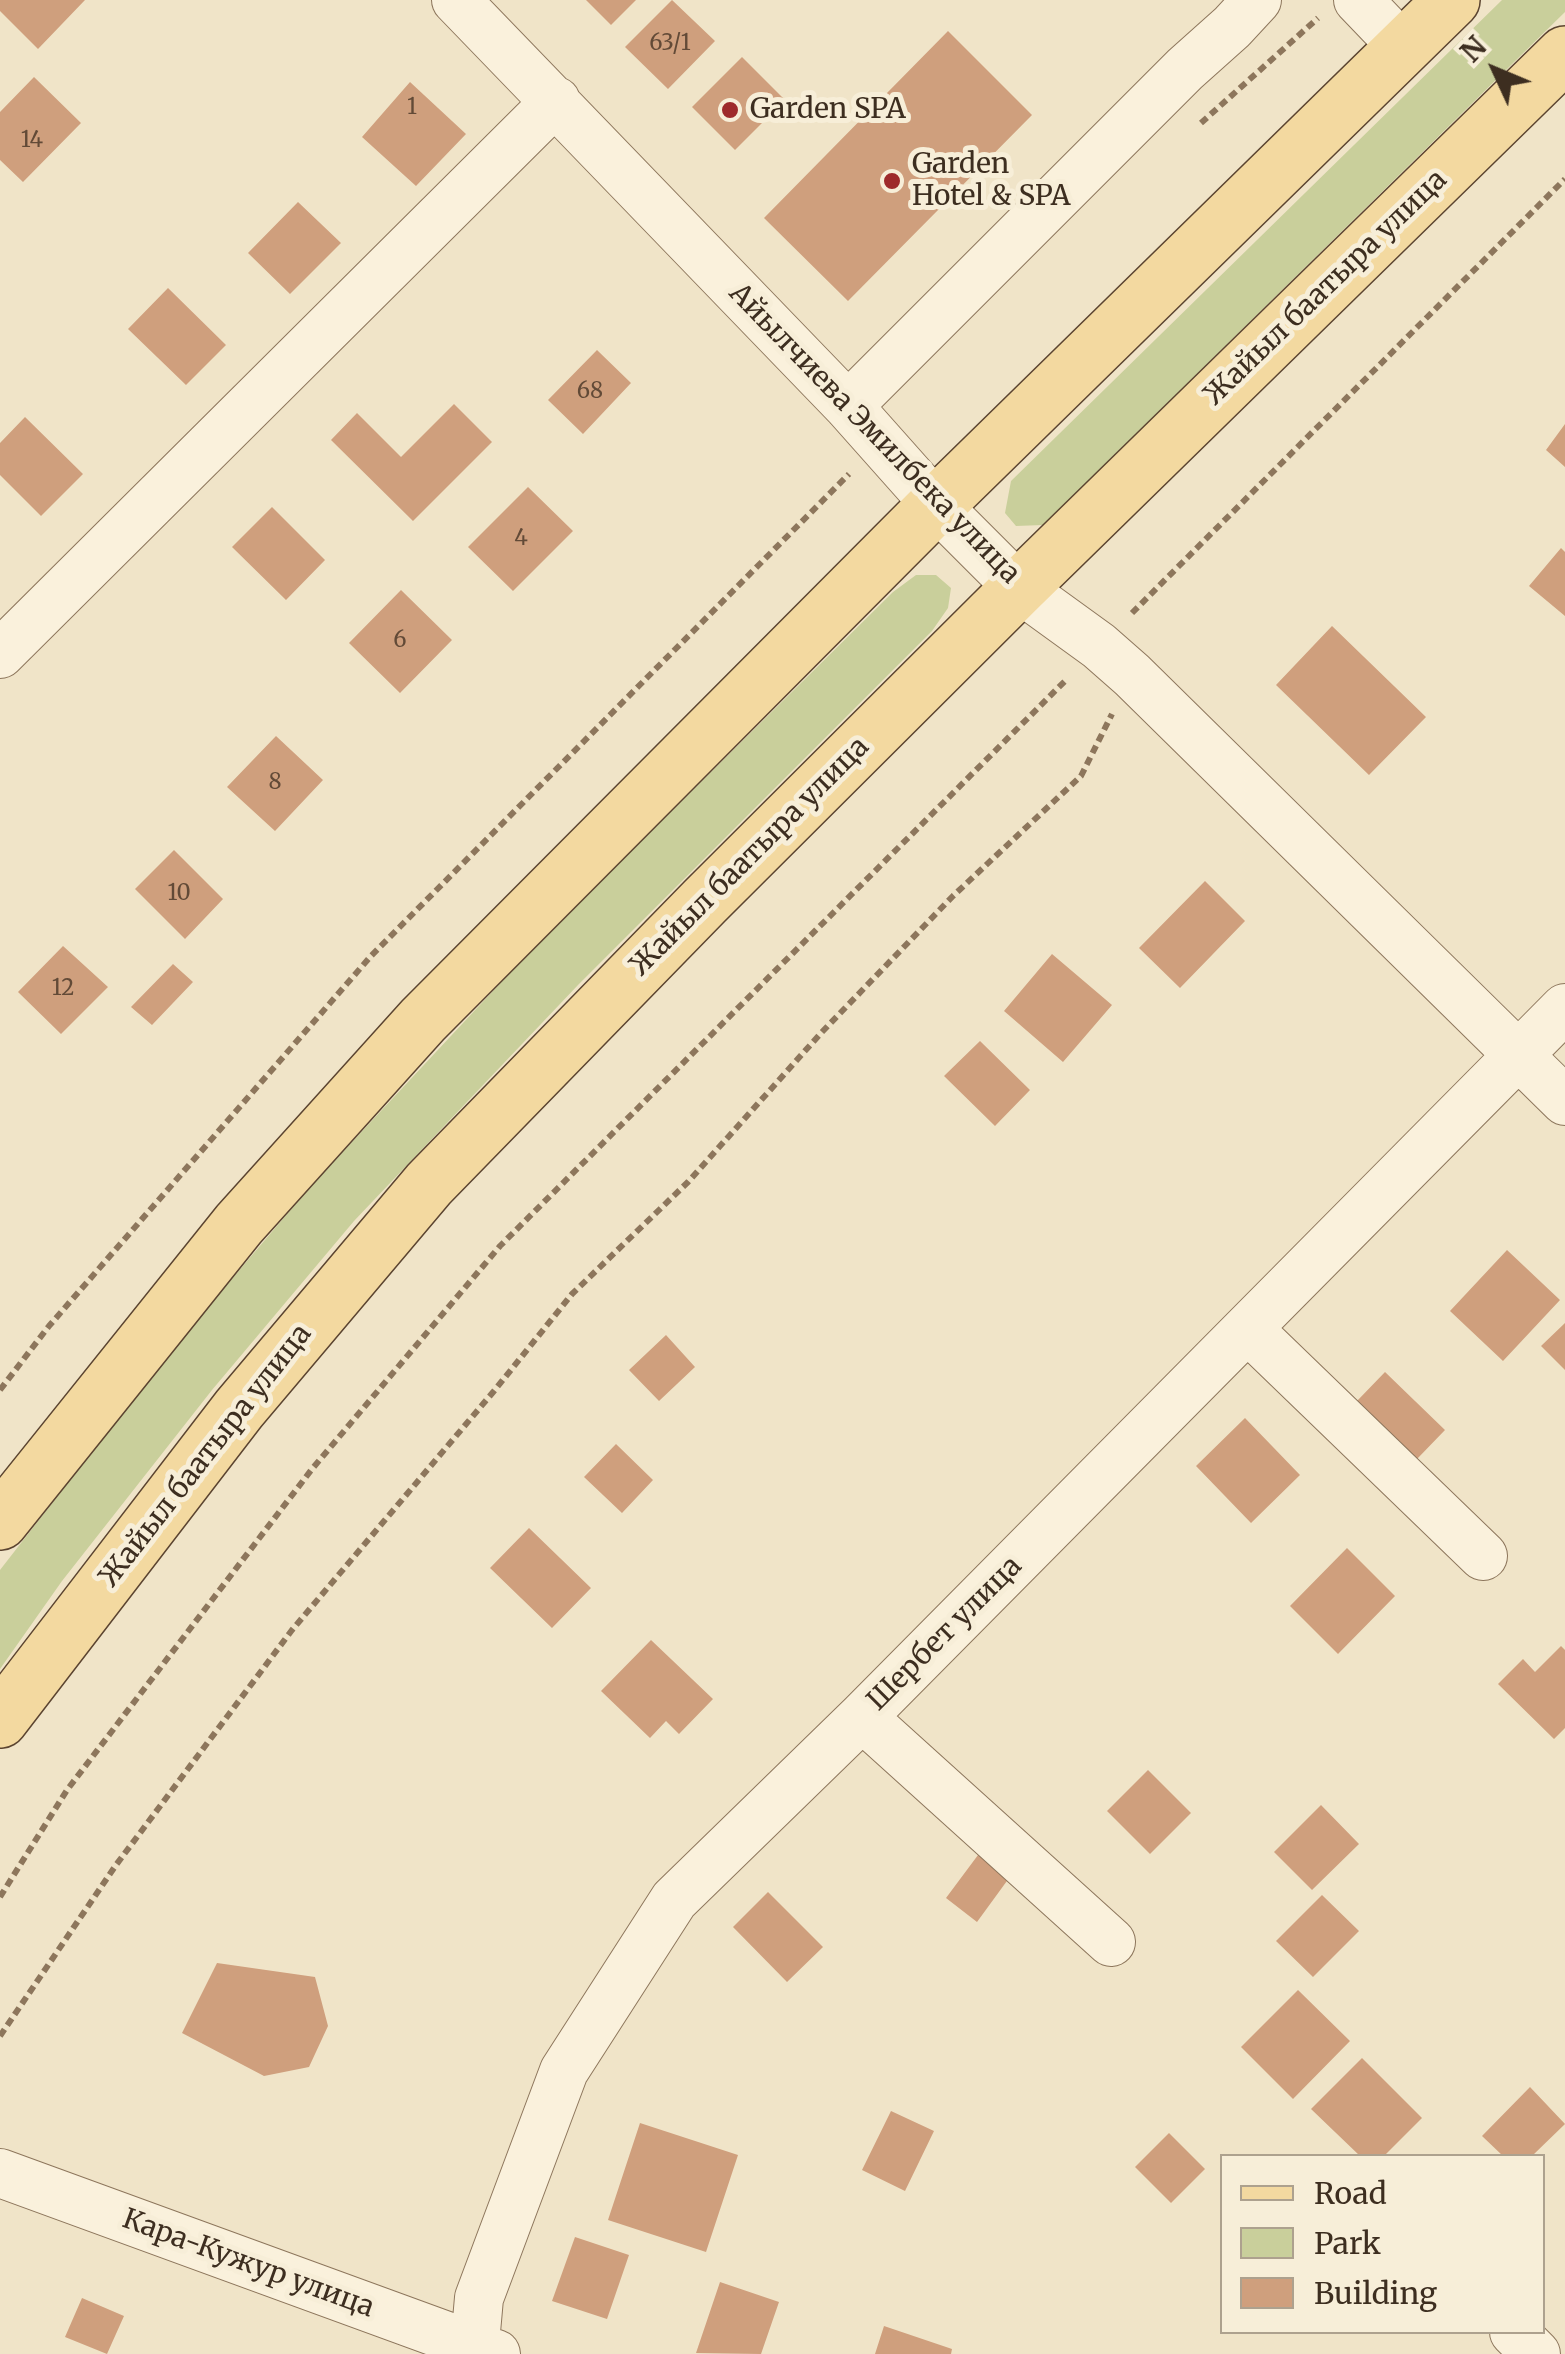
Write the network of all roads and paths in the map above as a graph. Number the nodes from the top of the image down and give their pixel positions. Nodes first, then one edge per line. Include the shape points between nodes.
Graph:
1 (456, 0) edge
2 (1257, 0) edge
3 (1452, 0) edge
4 (1342, 5) edge
5 (1404, 48) junction
6 (1565, 54) edge
7 (556, 101) junction
8 (1190, 133) dead end
9 (1565, 180) edge
10 (848, 406) junction
11 (881, 442) junction
12 (936, 505) junction
13 (1019, 588) junction
14 (0, 654) edge
15 (1116, 660) junction
16 (1565, 1008) edge
17 (1519, 1055) junction
18 (1565, 1102) edge
19 (1248, 1329) junction
20 (0, 1390) edge
21 (0, 1522) edge
22 (1484, 1556) dead end
23 (862, 1717) junction
24 (0, 1720) edge
25 (0, 1897) edge
26 (1111, 1942) dead end
27 (0, 2036) edge
28 (0, 2173) edge
29 (1516, 2334) edge
30 (481, 2351) edge
31 (1536, 2354) edge

1 - 7 street, Айылчиева Эмилбека улица
2 - 10 street
3 - 5 main road
4 - 5 street
4 - 8 path
5 - 12 main road
6 - 13 main road, Жайыл баатыра улица
7 - 10 street, Айылчиева Эмилбека улица
7 - 14 street
9 - 15 path
10 - 11 street, Айылчиева Эмилбека улица
11 - 12 street, Айылчиева Эмилбека улица
11 - 20 path via 371,956
12 - 13 street, Айылчиева Эмилбека улица
12 - 21 main road via 423,1020 239,1224
13 - 15 street, Айылчиева Эмилбека улица
13 - 24 main road, Жайыл баатыра улица via 428,1184 239,1409
15 - 17 street, Айылчиева Эмилбека улица
15 - 25 path via 500,1246 312,1469 67,1790
15 - 27 path via 1081,776 953,896 688,1182 572,1294 292,1630 116,1865
16 - 17 street, Шербет улица
17 - 18 street, Айылчиева Эмилбека улица
17 - 19 street, Шербет улица
19 - 22 street
19 - 23 street, Шербет улица
23 - 26 street
23 - 30 street, Шербет улица via 674,1900 564,2071 478,2298
28 - 30 street, Кара-Кужур улица
29 - 31 street

